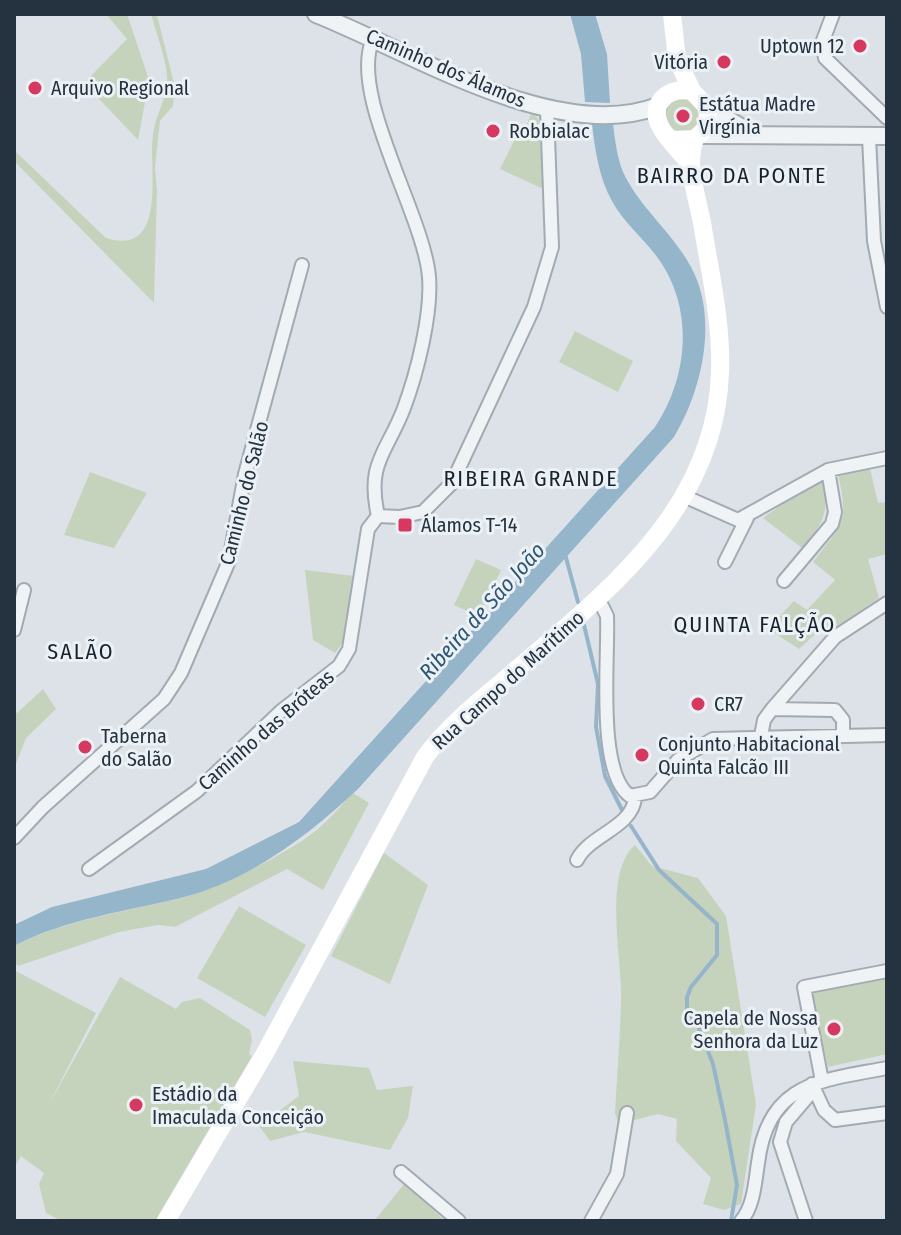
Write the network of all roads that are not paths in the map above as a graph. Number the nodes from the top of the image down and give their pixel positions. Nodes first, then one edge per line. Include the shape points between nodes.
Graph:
1 (316, 14) edge
2 (672, 14) edge
3 (833, 14) edge
4 (373, 39) junction
5 (677, 59) junction
6 (692, 91) junction
7 (662, 101) junction
8 (708, 108) junction
9 (547, 109) junction
10 (626, 114) junction
11 (887, 118) edge
12 (749, 132) junction
13 (666, 134) junction
14 (887, 136) edge
15 (698, 137) junction
16 (869, 137) junction
17 (690, 165) junction
18 (302, 265) dead end
19 (887, 307) edge
20 (887, 458) edge
21 (828, 470) junction
22 (686, 497) junction
23 (378, 516) junction
24 (747, 518) junction
25 (725, 562) dead end
26 (784, 581) dead end
27 (24, 590) dead end
28 (598, 598) junction
29 (887, 603) edge
30 (14, 630) edge
31 (772, 709) junction
32 (887, 735) edge
33 (761, 736) junction
34 (843, 736) junction
35 (635, 798) junction
36 (14, 838) edge
37 (577, 860) dead end
38 (89, 869) dead end
39 (887, 971) edge
40 (887, 1068) edge
41 (816, 1085) junction
42 (627, 1113) dead end
43 (887, 1113) edge
44 (401, 1172) dead end
45 (166, 1221) edge
46 (459, 1221) edge
47 (591, 1221) edge
48 (741, 1221) edge
49 (806, 1221) edge

1 - 4 street, Caminho dos Álamos
2 - 5 main road
3 - 11 street via 821,45 831,66
4 - 9 street, Caminho dos Álamos via 426,65
4 - 23 street, Caminho das Bróteas via 367,62 383,136 428,257 430,286 404,409 374,467
5 - 6 main road
5 - 7 main road
6 - 7 main road via 678,90
6 - 8 main road
7 - 10 street, Caminho dos Álamos
7 - 13 main road
8 - 12 street
8 - 15 main road
9 - 10 street, Caminho dos Álamos
9 - 23 street via 552,247 534,307 452,483 423,512
10 - 13 street, Caminho dos Álamos
12 - 15 street
12 - 16 street
13 - 15 main road
13 - 17 main road, Rua Campo do Marítimo
14 - 16 street
15 - 17 main road, Rua Campo do Marítimo
16 - 19 street via 874,241
17 - 22 main road, Rua Campo do Marítimo via 717,313 720,375 709,437
18 - 36 street, Caminho do Salão via 245,474 229,561 181,673 164,699
20 - 21 street
21 - 24 street
21 - 26 street via 832,524
22 - 24 street via 731,519
22 - 28 main road, Rua Campo do Marítimo via 648,550
23 - 38 street, Caminho das Bróteas via 368,529 349,649 339,666 281,711 197,791
24 - 25 street
27 - 30 street
28 - 35 street via 607,616 612,762 621,789
28 - 45 main road, Rua Campo do Marítimo via 471,708 425,757 264,1055
29 - 31 street via 835,637
31 - 33 street
31 - 34 street via 835,710 843,720
32 - 34 street
33 - 34 street
33 - 35 street via 713,739 683,755 650,792
35 - 37 street via 626,817
39 - 41 street via 804,987
40 - 41 street
41 - 43 street via 824,1110 835,1120
41 - 48 street via 791,1094 770,1119 749,1208
41 - 49 street via 786,1122 780,1142
42 - 47 street via 617,1174
44 - 46 street

